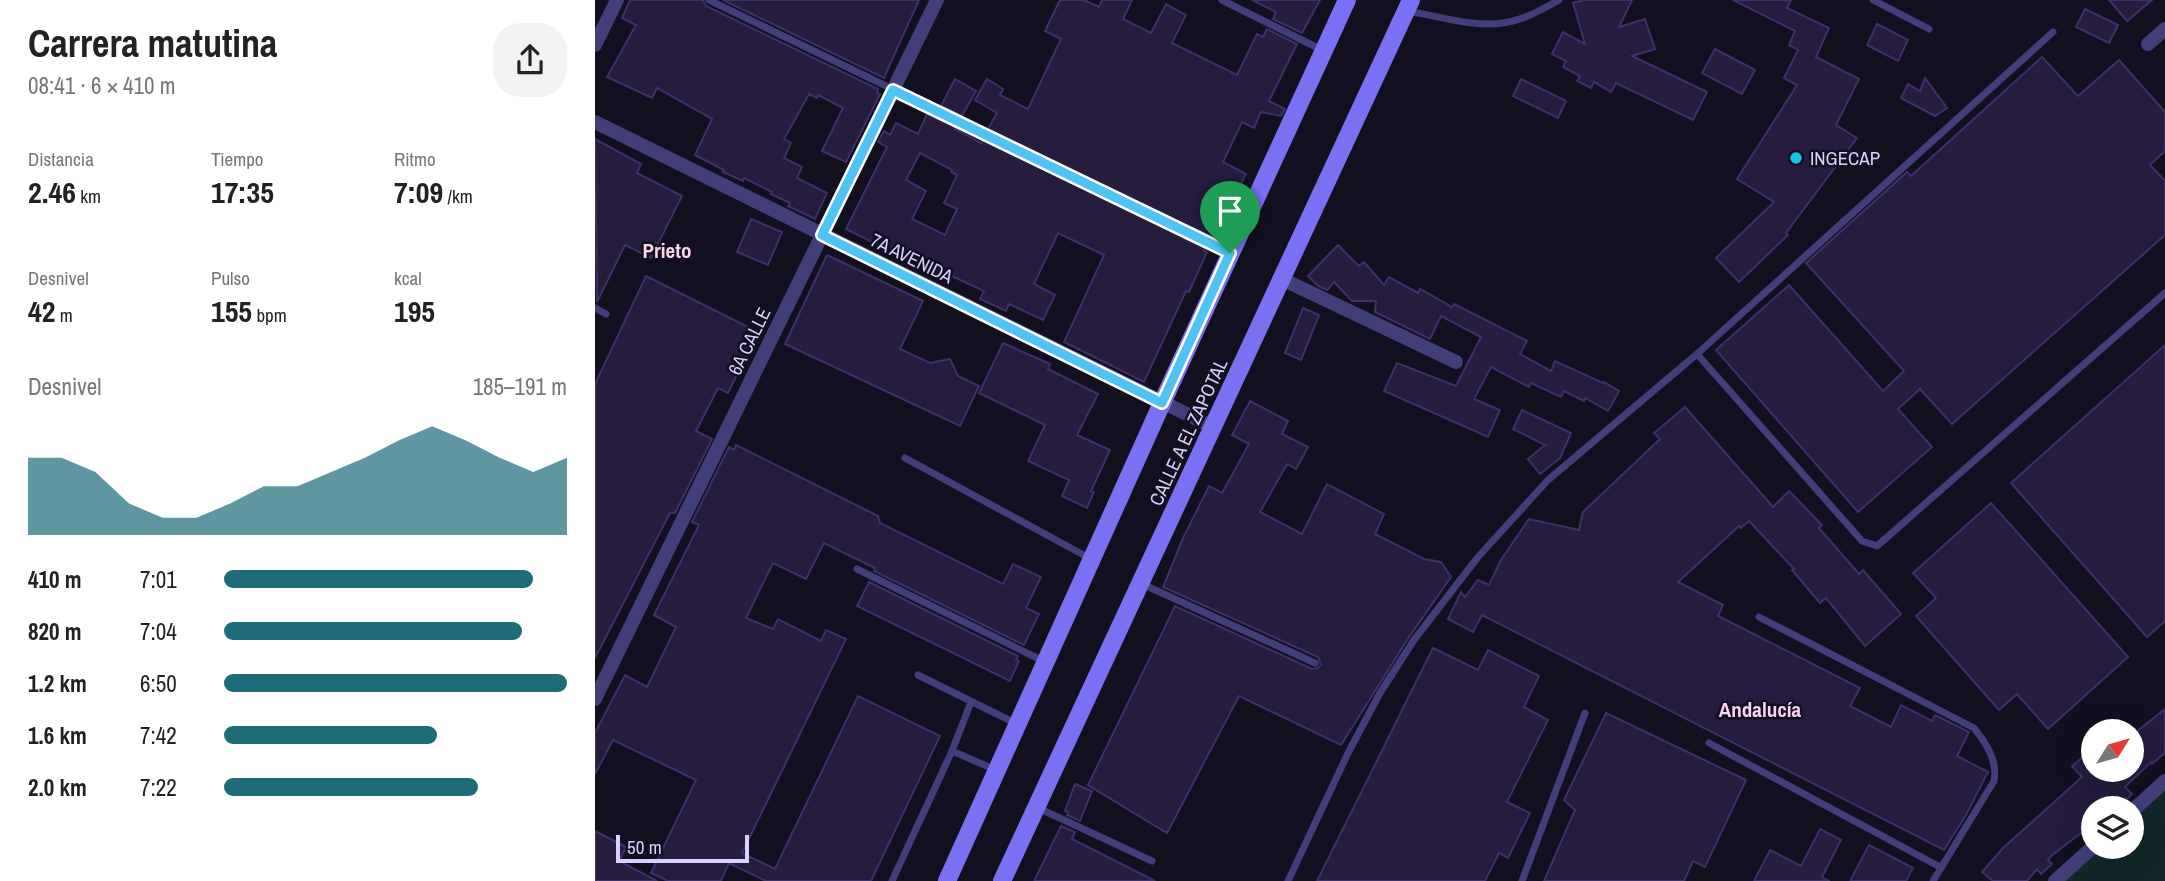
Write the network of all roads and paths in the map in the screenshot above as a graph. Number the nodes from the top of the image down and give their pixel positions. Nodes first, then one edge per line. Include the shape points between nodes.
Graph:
1 (617, 0) edge
2 (709, 0) edge
3 (937, 0) edge
4 (1221, 0) edge
5 (1347, 0) edge
6 (1559, 0) edge
7 (1873, 0) edge
8 (1409, 5) edge
9 (1929, 29) dead end
10 (2165, 29) edge
11 (2053, 32) dead end
12 (2148, 44) dead end
13 (595, 45) edge
14 (1324, 51) junction
15 (893, 90) junction
16 (595, 122) edge
17 (822, 235) junction
18 (1230, 253) junction
19 (1282, 279) junction
20 (2165, 293) edge
21 (595, 309) edge
22 (606, 314) dead end
23 (1696, 354) junction
24 (1456, 362) dead end
25 (1162, 403) junction
26 (1213, 427) junction
27 (905, 458) dead end
28 (1091, 559) junction
29 (857, 569) dead end
30 (1140, 583) junction
31 (1759, 617) dead end
32 (1045, 662) junction
33 (1315, 663) dead end
34 (918, 675) dead end
35 (595, 699) edge
36 (971, 702) junction
37 (1585, 713) dead end
38 (1017, 725) junction
39 (1709, 743) dead end
40 (952, 751) junction
41 (996, 770) junction
42 (2165, 781) edge
43 (2144, 800) edge
44 (1036, 807) junction
45 (2081, 858) edge
46 (1152, 861) dead end
47 (1940, 867) junction
48 (892, 881) edge
49 (947, 881) edge
50 (1002, 881) edge
51 (1288, 881) edge
52 (1522, 881) edge
53 (1933, 881) edge
54 (2055, 881) edge

1 - 13 street
2 - 15 lane
3 - 15 street, 6A CALLE
4 - 14 lane
5 - 14 street, CALLE A EL ZAPOTAL
6 - 8 lane via 1507,23 1482,23
7 - 9 lane
8 - 19 street, CALLE A EL ZAPOTAL
10 - 12 street
11 - 23 lane
14 - 18 street, CALLE A EL ZAPOTAL
15 - 17 street, 6A CALLE
15 - 18 lane
16 - 17 street, 7A AVENIDA
17 - 25 street, 7A AVENIDA
17 - 35 street, 6A CALLE
18 - 25 street, CALLE A EL ZAPOTAL
19 - 24 street
19 - 26 street, CALLE A EL ZAPOTAL
20 - 23 lane via 1877,546 1862,541
21 - 22 lane
23 - 51 lane via 1548,480 1478,557 1413,640 1349,751
25 - 26 street, 7A AVENIDA
25 - 28 street, CALLE A EL ZAPOTAL
26 - 30 street, CALLE A EL ZAPOTAL
27 - 28 lane
28 - 32 street, CALLE A EL ZAPOTAL
29 - 32 lane
30 - 33 lane
30 - 44 street, CALLE A EL ZAPOTAL
31 - 47 lane via 1980,735 1993,760 1994,780
32 - 38 street, CALLE A EL ZAPOTAL
34 - 36 lane
36 - 38 lane
36 - 40 lane
37 - 52 lane
38 - 41 street, CALLE A EL ZAPOTAL
39 - 47 lane
40 - 41 lane
40 - 48 lane
41 - 49 street, CALLE A EL ZAPOTAL
42 - 43 street
44 - 46 lane
44 - 50 street, CALLE A EL ZAPOTAL
45 - 54 street
47 - 53 lane

